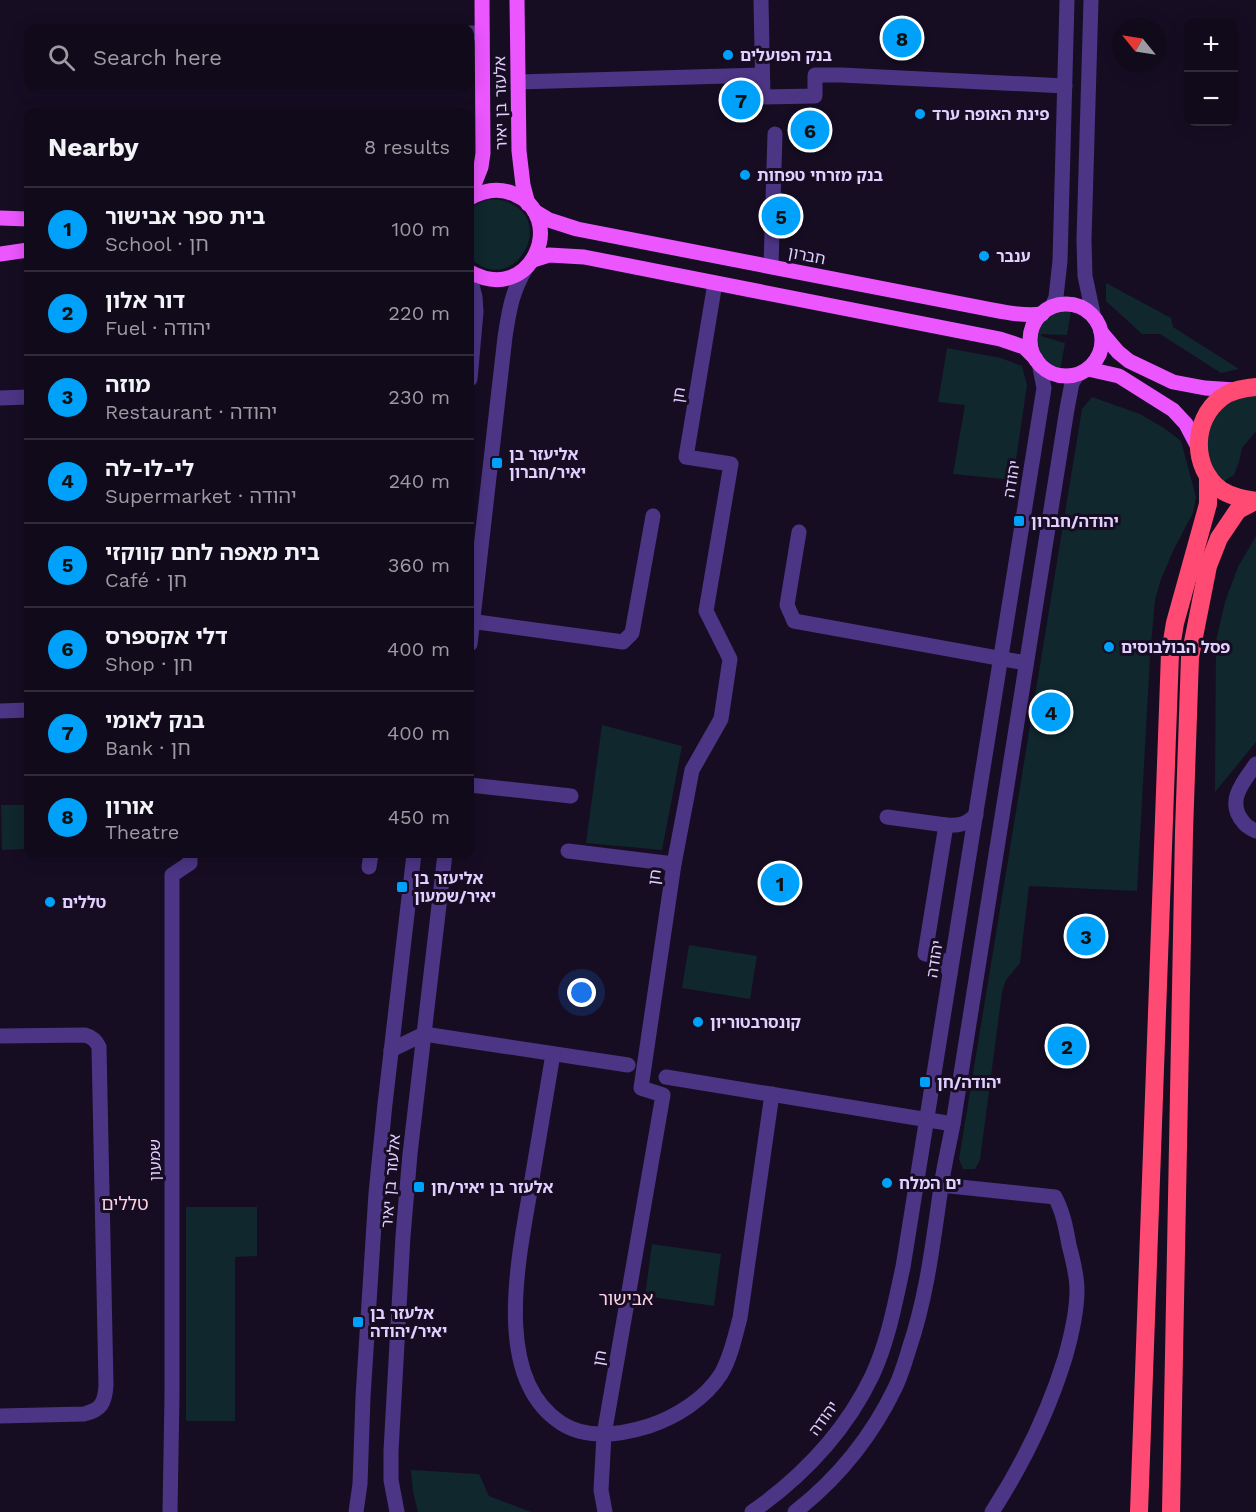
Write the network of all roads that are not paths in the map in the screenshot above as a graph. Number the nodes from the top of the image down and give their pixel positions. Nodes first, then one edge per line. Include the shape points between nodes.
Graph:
1 (482, 0) edge
2 (517, 0) edge
3 (761, 0) edge
4 (1067, 0) edge
5 (1091, 0) edge
6 (476, 33) edge
7 (762, 75) junction
8 (518, 82) junction
9 (1065, 86) junction
10 (776, 134) dead end
11 (474, 186) edge
12 (474, 194) edge
13 (531, 207) junction
14 (0, 219) edge
15 (24, 219) edge
16 (24, 251) edge
17 (0, 254) edge
18 (529, 264) junction
19 (771, 266) junction
20 (474, 274) edge
21 (715, 283) junction
22 (474, 293) edge
23 (1047, 311) junction
24 (1098, 325) junction
25 (474, 334) edge
26 (1037, 361) junction
27 (1082, 372) junction
28 (1255, 386) edge
29 (1235, 390) junction
30 (24, 397) edge
31 (0, 398) edge
32 (1198, 447) junction
33 (1208, 476) junction
34 (1256, 501) edge
35 (653, 516) dead end
36 (799, 532) dead end
37 (474, 596) edge
38 (474, 621) edge
39 (1001, 659) junction
40 (1026, 663) junction
41 (24, 710) edge
42 (0, 711) edge
43 (1256, 764) edge
44 (474, 784) edge
45 (571, 796) dead end
46 (976, 815) junction
47 (887, 817) dead end
48 (946, 825) junction
49 (1256, 831) edge
50 (568, 851) dead end
51 (190, 858) edge
52 (414, 858) edge
53 (445, 858) edge
54 (674, 864) junction
55 (950, 974) junction
56 (424, 1034) junction
57 (0, 1036) edge
58 (391, 1050) junction
59 (553, 1054) junction
60 (628, 1065) dead end
61 (666, 1077) dead end
62 (772, 1094) junction
63 (927, 1120) junction
64 (953, 1124) junction
65 (941, 1185) junction
66 (0, 1416) edge
67 (604, 1435) junction
68 (170, 1512) edge
69 (356, 1512) edge
70 (397, 1512) edge
71 (605, 1512) edge
72 (752, 1512) edge
73 (795, 1512) edge
74 (992, 1512) edge
75 (1139, 1512) edge
76 (1171, 1512) edge

1 - 6 main road, אלעזר בן יאיר
2 - 8 main road, אלעזר בן יאיר
3 - 7 street
4 - 9 street
5 - 24 street via 1084,240 1085,276
6 - 11 main road, אלעזר בן יאיר via 483,153
7 - 8 street
7 - 9 street via 763,97 815,96 815,75
8 - 13 main road, אלעזר בן יאיר via 519,161
9 - 23 street via 1060,261 1056,297
10 - 19 street
12 - 13 main road, חברון via 492,189 506,191 518,195
13 - 18 main road, אלעזר בן יאיר via 538,220 540,241
13 - 19 main road, חברון via 549,220 576,229
14 - 15 main road
16 - 17 main road
18 - 20 main road via 504,279 491,280
18 - 21 main road via 549,255 584,257
18 - 37 street via 513,292 505,337
19 - 23 main road, חברון via 993,310 1032,315
21 - 26 main road via 999,339 1024,347
21 - 54 street, חן via 686,457 731,464 706,611 730,659 721,719 692,770
22 - 25 street
23 - 24 main road via 1070,304 1088,311
23 - 26 main road via 1031,331
24 - 27 main road via 1100,352
24 - 29 main road via 1129,361 1173,382
26 - 27 main road via 1056,375
26 - 39 street, יהודה via 1044,388
27 - 32 main road via 1119,376 1173,410
27 - 40 street via 1072,383
28 - 29 highway
29 - 32 highway via 1222,397 1208,413
30 - 31 street
32 - 33 highway
33 - 34 highway via 1237,498
33 - 75 highway via 1208,504 1170,653
34 - 76 highway via 1238,510 1219,538 1208,566 1190,657
35 - 38 street via 632,633 623,642
36 - 39 street via 787,605 794,621
39 - 40 street
39 - 46 street, יהודה
40 - 64 street
41 - 42 street
43 - 49 street via 1236,794 1237,811 1244,824
44 - 45 street
46 - 48 street via 968,823
46 - 55 street, יהודה
47 - 48 street
48 - 55 street via 925,954 941,959
50 - 54 street
51 - 68 street, שמעון via 190,863 172,875
52 - 58 street, אלעזר בן יאיר
53 - 56 street, אלעזר בן יאיר
54 - 67 street, חן via 641,1088 663,1095
55 - 63 street, יהודה
56 - 58 street
56 - 59 street
56 - 70 street, אלעזר בן יאיר via 407,1185 397,1343 391,1470
57 - 66 street via 85,1035 99,1047 106,1385 103,1403 94,1412
58 - 69 street, אלעזר בן יאיר via 373,1234
59 - 60 street
59 - 67 street via 517,1275 517,1339 529,1387 541,1405 568,1428
61 - 62 street
62 - 63 street
62 - 67 street via 740,1318 721,1374 704,1394 679,1413 629,1432
63 - 64 street
63 - 72 street, יהודה via 903,1267 872,1376 816,1457
64 - 65 street
65 - 73 street via 929,1272 896,1387 851,1457
65 - 74 street via 1055,1197 1062,1210 1075,1268 1075,1313 1061,1371 1038,1429
67 - 71 street, חן via 601,1490

